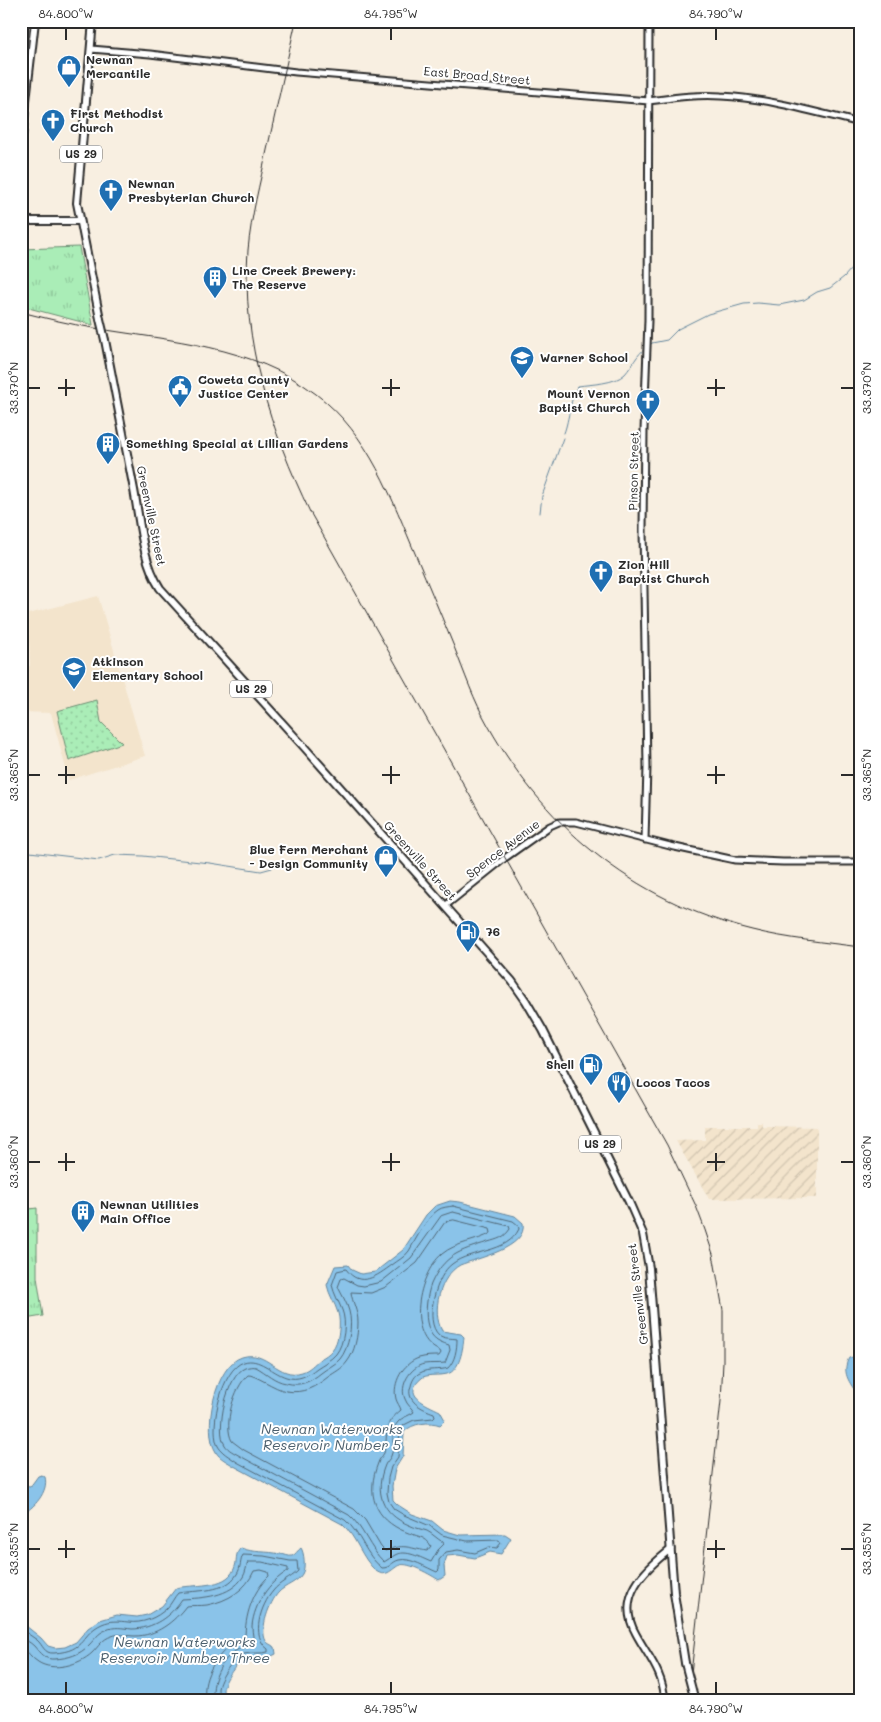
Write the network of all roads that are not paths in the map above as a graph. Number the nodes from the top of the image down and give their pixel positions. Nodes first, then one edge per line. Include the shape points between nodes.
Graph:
1 (35, 21) edge
2 (93, 21) edge
3 (649, 21) edge
4 (91, 49) junction
5 (649, 101) junction
6 (860, 123) edge
7 (21, 145) edge
8 (77, 203) junction
9 (21, 221) edge
10 (71, 221) junction
11 (80, 221) junction
12 (645, 840) junction
13 (860, 862) edge
14 (445, 906) junction
15 (671, 1550) junction
16 (665, 1701) edge
17 (695, 1701) edge

1 - 7 main road
2 - 4 main road, US 29
3 - 5 street, Pinson Street
4 - 5 street, East Broad Street via 296,72
4 - 8 main road, US 29
5 - 6 street, East Broad Street via 721,96 759,100
5 - 12 street, Pinson Street via 643,530
8 - 10 main road
8 - 11 main road, US 29
9 - 10 main road
10 - 11 main road
11 - 14 main road, Greenville Street / US 29, bridge via 150,570 184,615
12 - 13 street via 735,860
12 - 14 street, Spence Avenue via 576,822 559,822 505,858
14 - 15 main road, Greenville Street / US 29 via 526,1001 643,1234 649,1268
15 - 16 street via 642,1574 629,1608 633,1629 659,1672
15 - 17 main road, US 29, bridge via 677,1619

